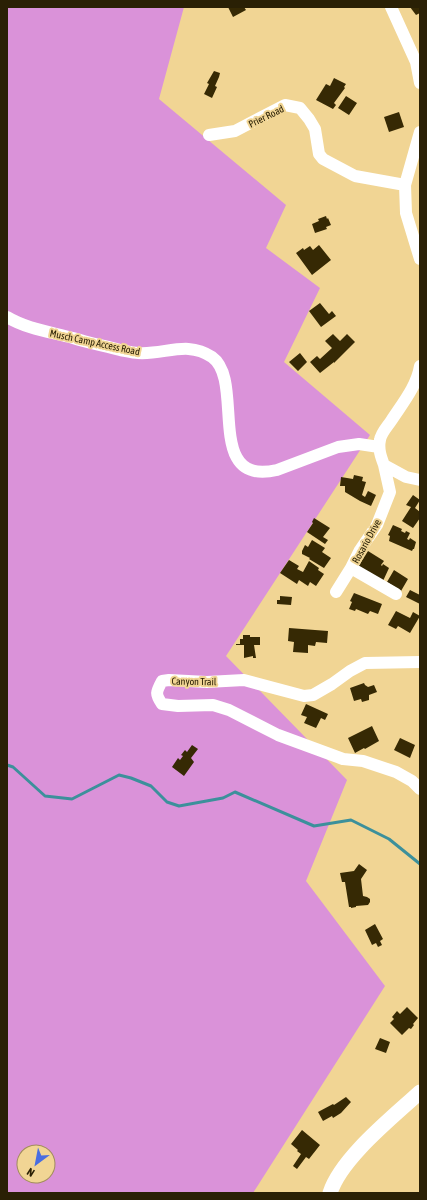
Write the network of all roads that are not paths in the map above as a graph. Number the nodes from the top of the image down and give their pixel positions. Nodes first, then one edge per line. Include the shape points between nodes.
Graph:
1 (391, 7) edge
2 (420, 83) edge
3 (420, 132) edge
4 (209, 135) dead end
5 (405, 185) junction
6 (420, 259) edge
7 (7, 317) edge
8 (420, 366) edge
9 (379, 446) junction
10 (384, 465) junction
11 (418, 481) edge
12 (351, 568) junction
13 (336, 592) dead end
14 (396, 594) dead end
15 (420, 662) edge
16 (420, 789) edge
17 (420, 1092) edge
18 (330, 1193) edge

1 - 2 street via 416,62
3 - 5 street
4 - 5 street, Prier Road via 234,131 285,105 300,108 315,129 319,154 323,159 355,176
5 - 6 street via 406,213
7 - 9 street, Musch Camp Access Road via 27,326 92,344 138,353 176,348 191,349 214,358 220,365 225,380 228,424 233,446 238,460 252,471 267,473 278,470 338,447 359,444
8 - 9 street via 419,375 384,431
9 - 10 street, Rosario Drive
10 - 11 street
10 - 12 street, Rosario Drive via 390,492 377,525
12 - 13 street, Rosario Drive
12 - 14 street
15 - 16 street, Canyon Trail via 365,663 314,695 304,696 244,680 169,680 162,682 157,691 162,704 213,705 229,710 278,735 343,759 362,761 396,772
17 - 18 main road via 349,1160

